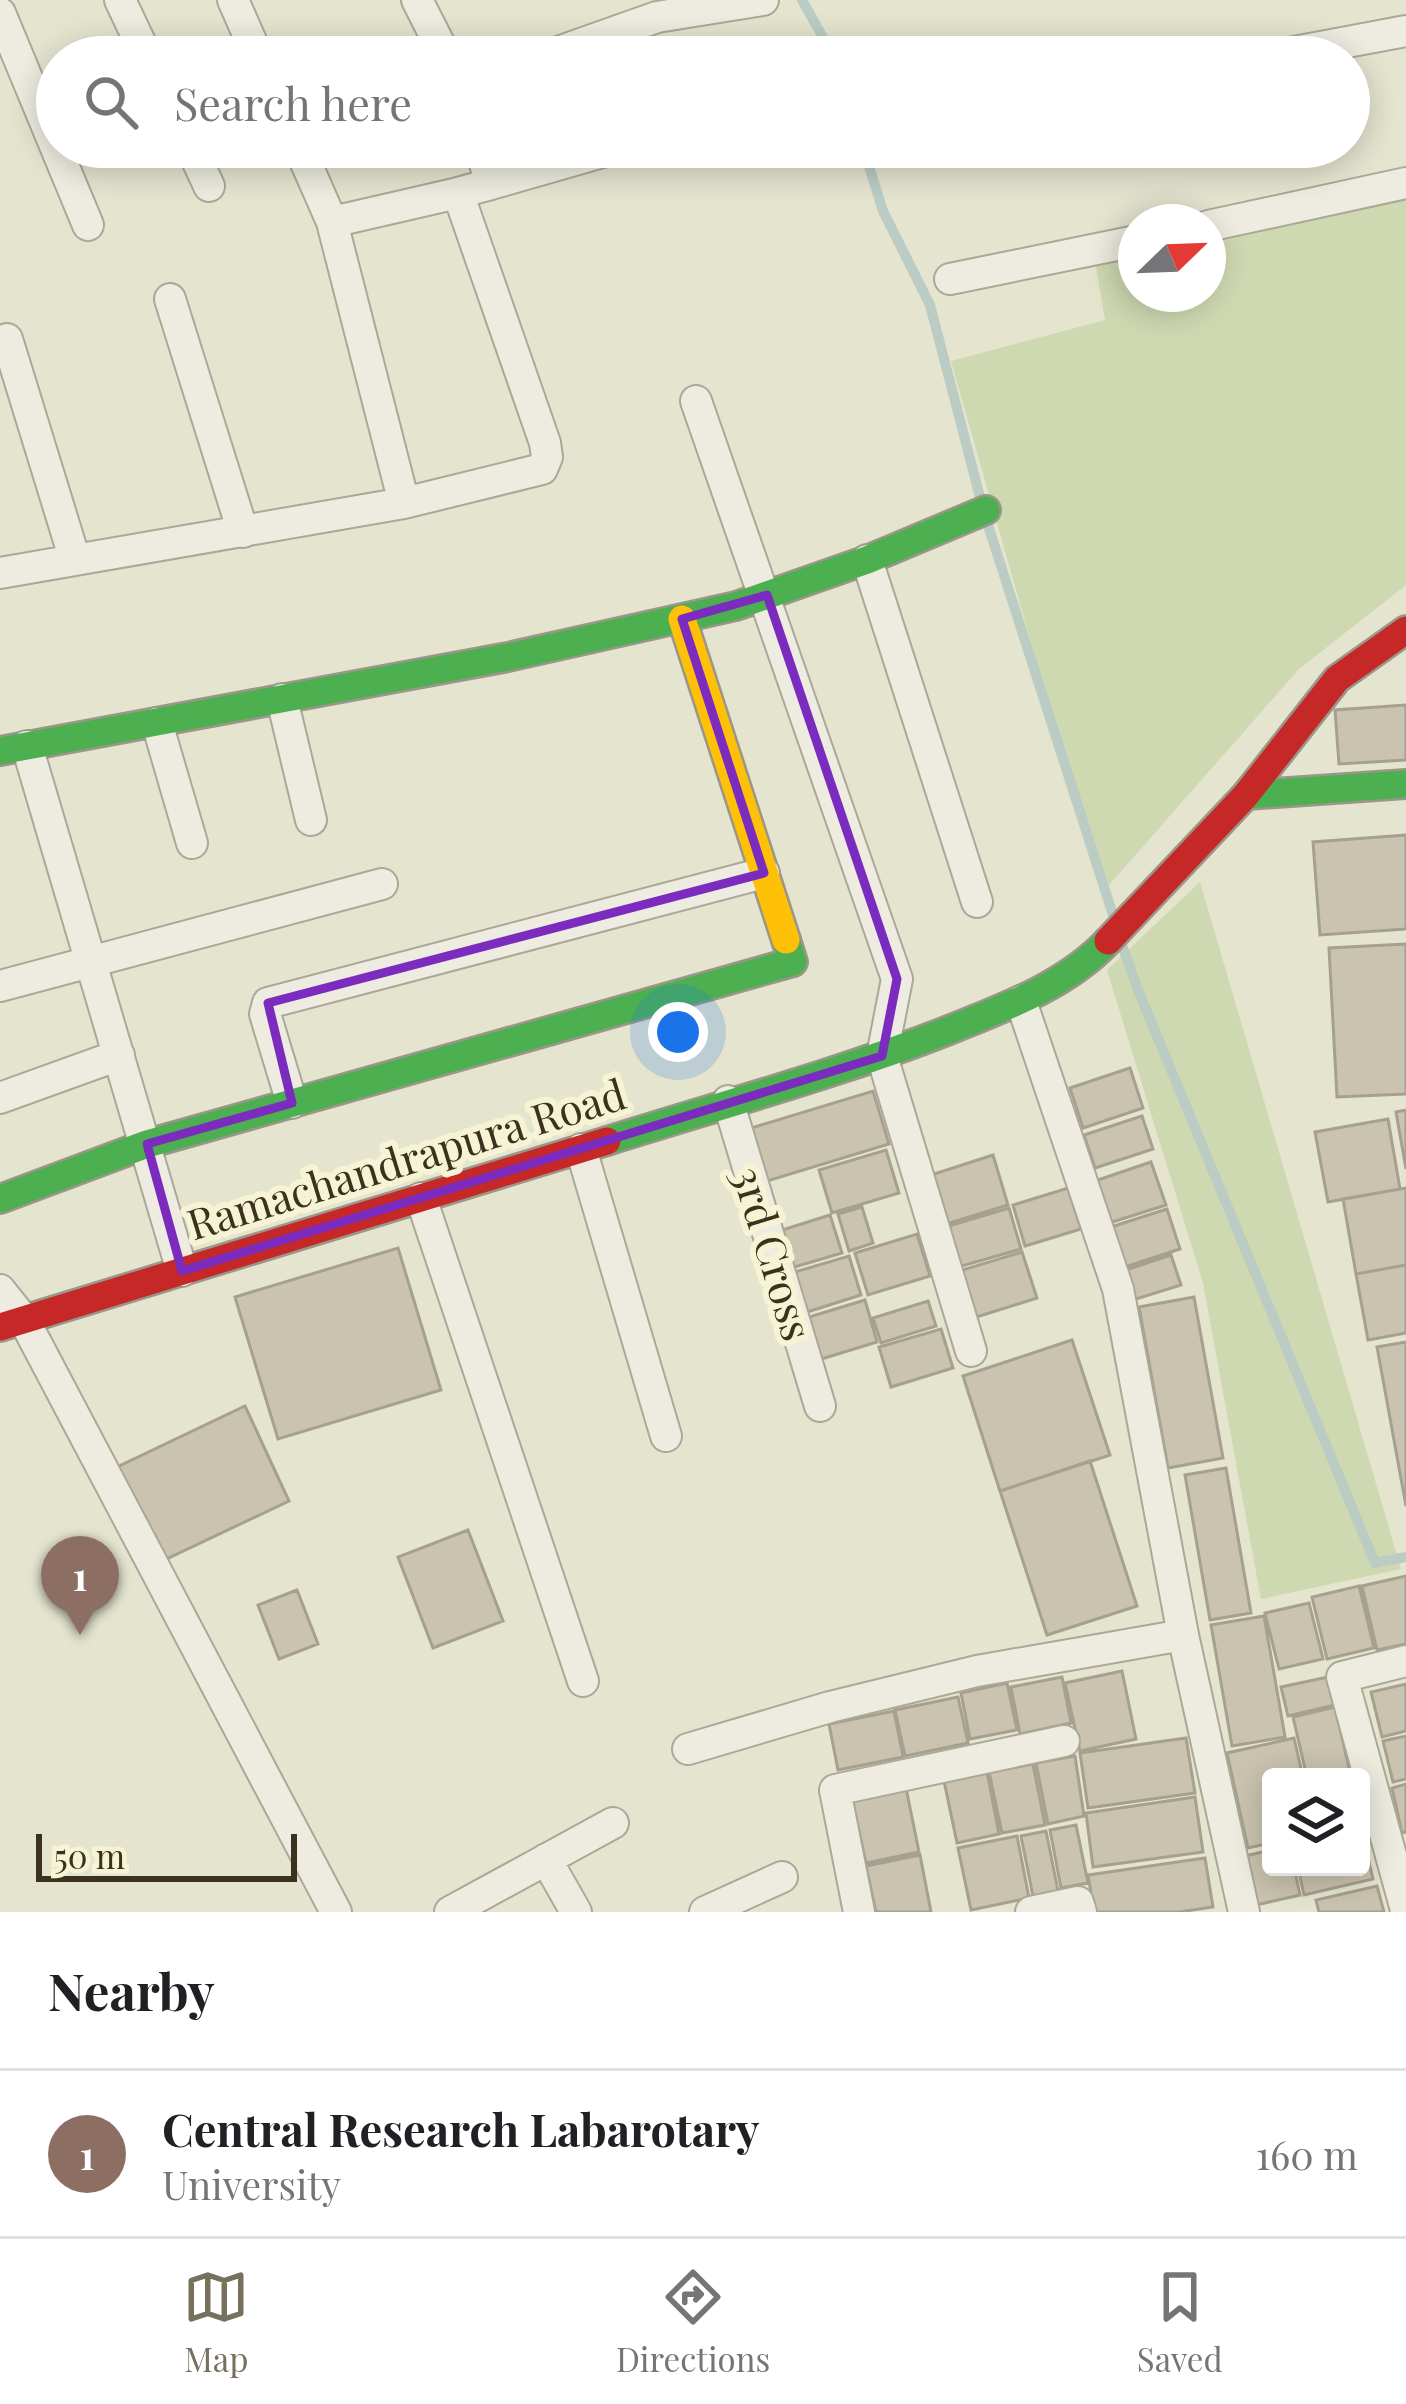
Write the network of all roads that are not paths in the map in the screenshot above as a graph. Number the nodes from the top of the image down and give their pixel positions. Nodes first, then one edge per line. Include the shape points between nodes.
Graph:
1 (120, 0) edge
2 (232, 0) edge
3 (417, 0) edge
4 (763, 0) edge
5 (0, 13) edge
6 (1406, 31) edge
7 (137, 36) edge
8 (248, 36) edge
9 (435, 36) edge
10 (603, 36) edge
11 (1370, 38) edge
12 (36, 100) edge
13 (64, 168) edge
14 (201, 168) edge
15 (308, 168) edge
16 (486, 168) edge
17 (547, 168) edge
18 (1406, 183) edge
19 (491, 184) junction
20 (209, 186) dead end
21 (458, 193) junction
22 (332, 222) junction
23 (1226, 222) edge
24 (88, 225) dead end
25 (1118, 245) edge
26 (950, 279) dead end
27 (170, 299) dead end
28 (7, 339) dead end
29 (696, 400) dead end
30 (404, 503) junction
31 (986, 510) dead end
32 (243, 532) junction
33 (75, 560) junction
34 (867, 560) junction
35 (0, 573) edge
36 (767, 595) junction
37 (682, 619) junction
38 (1406, 630) edge
39 (282, 699) junction
40 (157, 723) junction
41 (14, 749) edge
42 (1406, 784) edge
43 (1246, 795) junction
44 (311, 820) dead end
45 (191, 843) dead end
46 (764, 873) junction
47 (382, 884) dead end
48 (977, 902) dead end
49 (89, 962) junction
50 (0, 986) edge
51 (1021, 1001) junction
52 (119, 1055) junction
53 (882, 1056) junction
54 (0, 1097) edge
55 (728, 1101) junction
56 (292, 1103) junction
57 (147, 1144) junction
58 (581, 1149) junction
59 (421, 1198) junction
60 (0, 1199) edge
61 (182, 1271) junction
62 (0, 1290) edge
63 (12, 1323) edge
64 (971, 1351) dead end
65 (820, 1406) dead end
66 (666, 1436) dead end
67 (1183, 1635) junction
68 (1406, 1661) edge
69 (583, 1681) dead end
70 (1064, 1741) dead end
71 (688, 1749) dead end
72 (613, 1822) dead end
73 (546, 1858) junction
74 (782, 1877) dead end
75 (1406, 1910) edge
76 (336, 1912) edge
77 (449, 1912) edge
78 (576, 1912) edge
79 (705, 1912) edge
80 (859, 1912) edge
81 (1031, 1912) edge
82 (1081, 1912) edge
83 (1244, 1912) edge

1 - 7 street
2 - 8 street
3 - 9 street
4 - 10 street via 657,17
5 - 12 street
6 - 11 street
13 - 24 street
14 - 20 street
15 - 22 street
16 - 19 street
17 - 19 street
18 - 23 street
19 - 21 street
21 - 22 street
21 - 30 street via 547,457 532,474
22 - 30 street
25 - 26 street
27 - 32 street
28 - 33 street
29 - 36 street
30 - 32 street
31 - 34 street
32 - 33 street
33 - 35 street
34 - 36 street
34 - 48 street
36 - 37 street
36 - 53 street via 897,979
37 - 39 street
37 - 46 street
38 - 43 street, Ramachandrapura Road via 1337,679
39 - 40 street
39 - 44 street
40 - 41 street
40 - 45 street
41 - 49 street
42 - 43 street
43 - 51 street, Ramachandrapura Road via 1095,956
46 - 56 street via 793,962
46 - 56 street via 268,1003
47 - 49 street
49 - 50 street
49 - 52 street
51 - 53 street, Ramachandrapura Road
51 - 67 street via 1118,1289
52 - 54 street
52 - 57 street
53 - 55 street, Ramachandrapura Road
53 - 64 street
55 - 58 street, Ramachandrapura Road
55 - 65 street, 3rd Cross
56 - 57 street
57 - 60 street
57 - 61 street
58 - 59 street, Ramachandrapura Road
58 - 66 street
59 - 61 street, Ramachandrapura Road
59 - 69 street
61 - 63 street, Ramachandrapura Road
62 - 63 street
63 - 76 street
67 - 71 street via 977,1672
67 - 83 street
68 - 75 street via 1342,1677
70 - 80 street via 835,1790
72 - 73 street
73 - 77 street
73 - 78 street
74 - 79 street
81 - 82 street via 1078,1902

